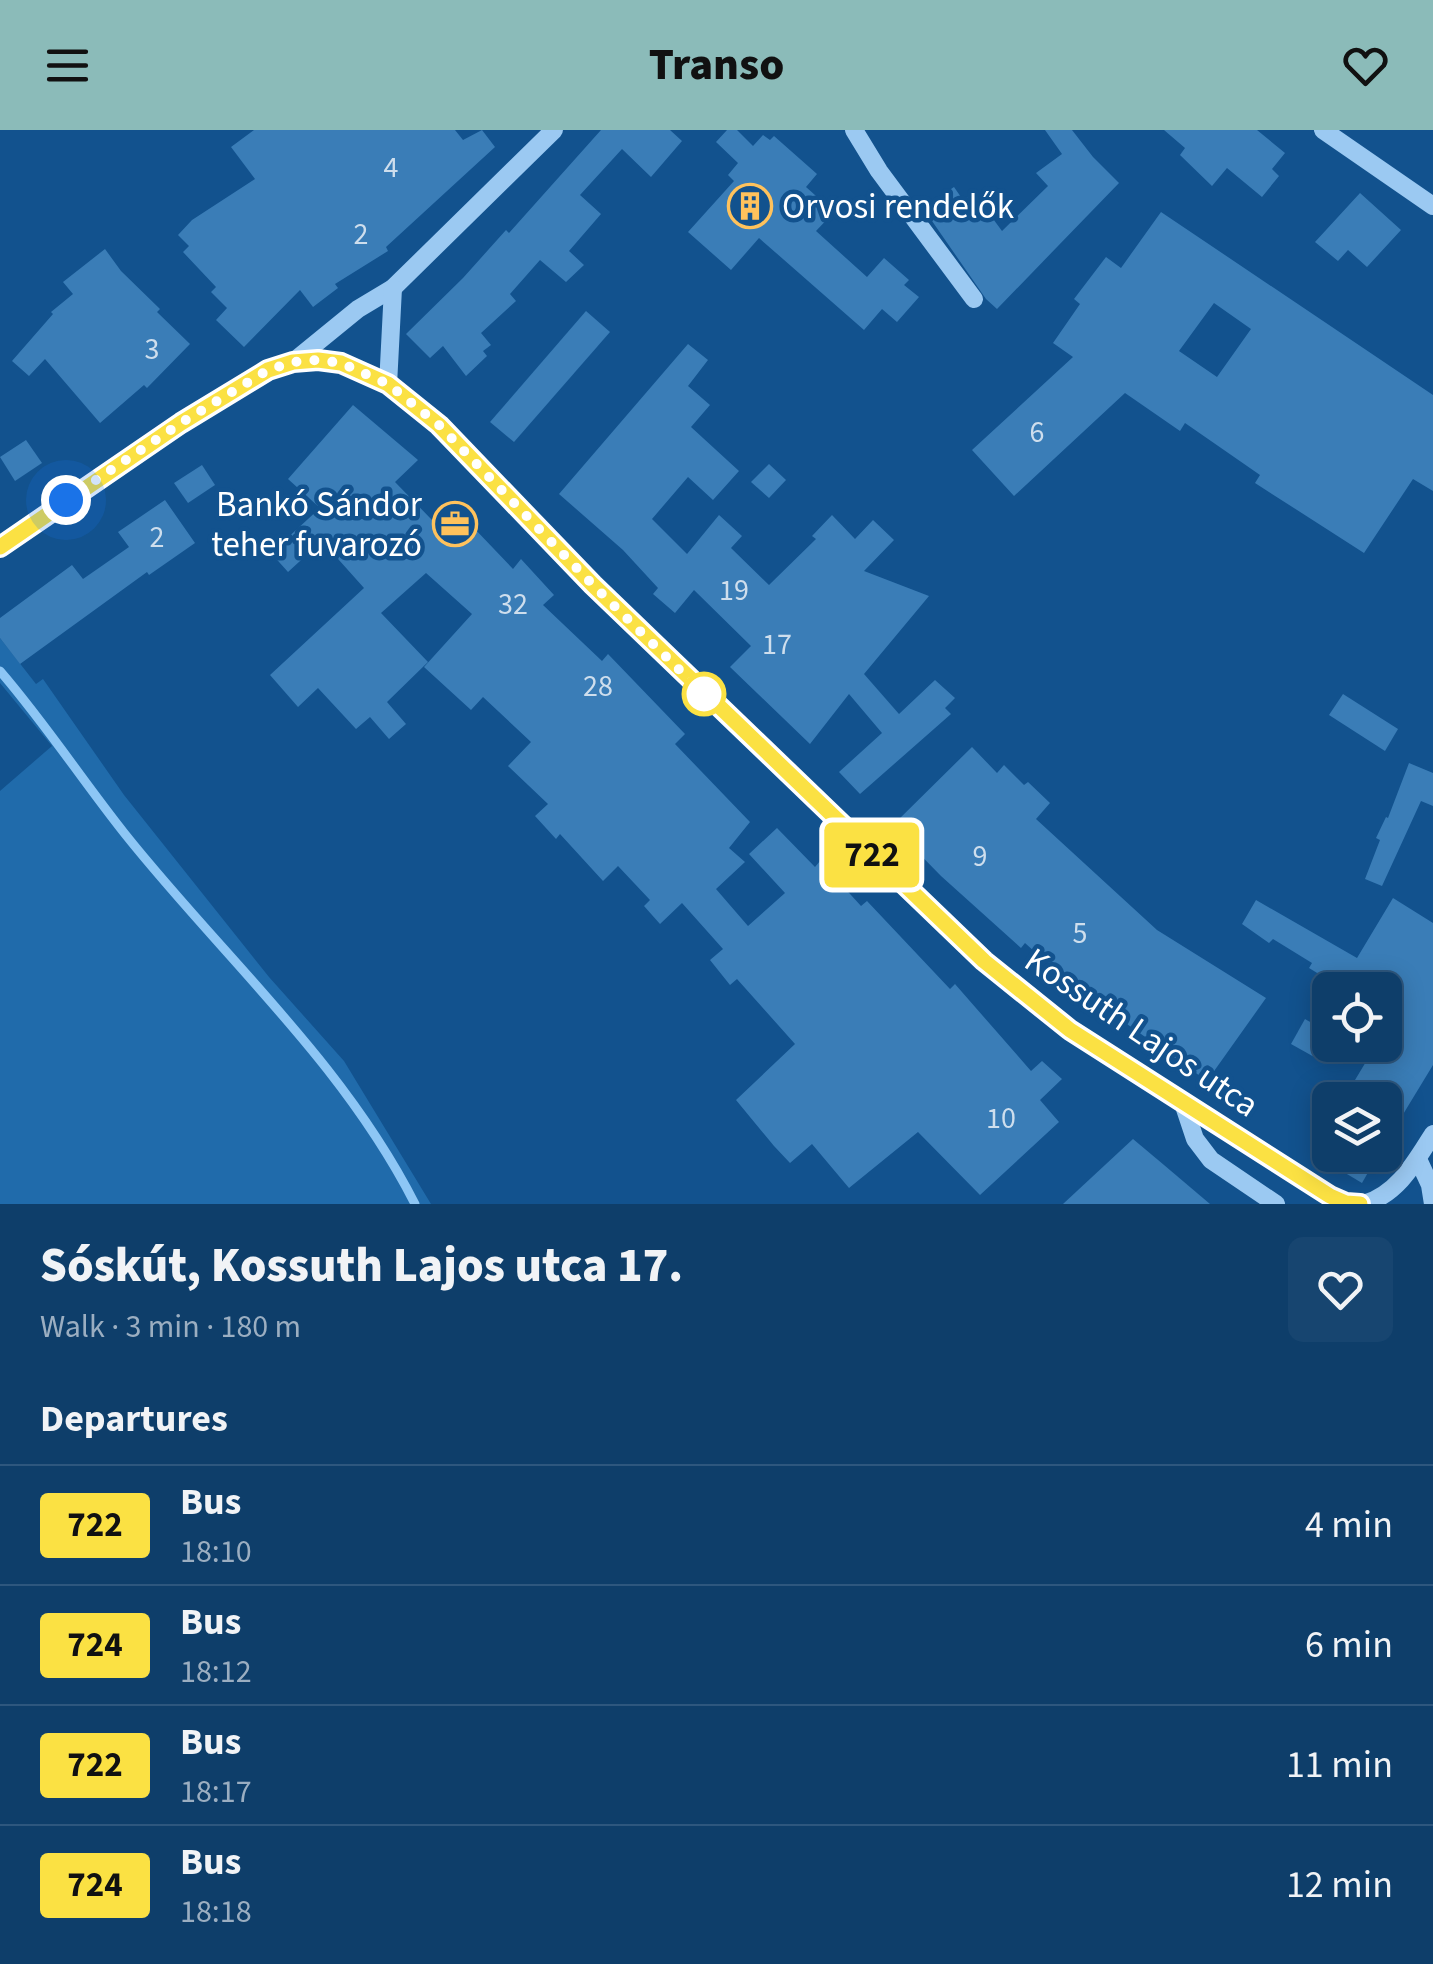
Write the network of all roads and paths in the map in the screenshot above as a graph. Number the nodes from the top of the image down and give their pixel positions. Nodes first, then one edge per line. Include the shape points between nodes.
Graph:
1 (554, 130) edge
2 (854, 130) edge
3 (1323, 130) edge
4 (1433, 206) edge
5 (393, 288) junction
6 (974, 300) dead end
7 (293, 362) junction
8 (388, 384) junction
9 (0, 548) edge
10 (1183, 1103) junction
11 (1433, 1134) edge
12 (1418, 1158) junction
13 (1276, 1204) edge
14 (1362, 1204) edge
15 (1433, 1204) edge

1 - 5 street
2 - 6 street
3 - 4 street
5 - 7 street
5 - 8 street
7 - 8 street, Kossuth Lajos utca via 341,363
7 - 9 street via 181,423
8 - 10 street, Kossuth Lajos utca via 439,425 593,585 984,961 1070,1030
10 - 13 street via 1195,1139 1211,1160
10 - 14 street, Kossuth Lajos utca via 1330,1196
11 - 12 street, Kossuth Lajos utca
12 - 14 street, Kossuth Lajos utca via 1396,1186
12 - 15 street

